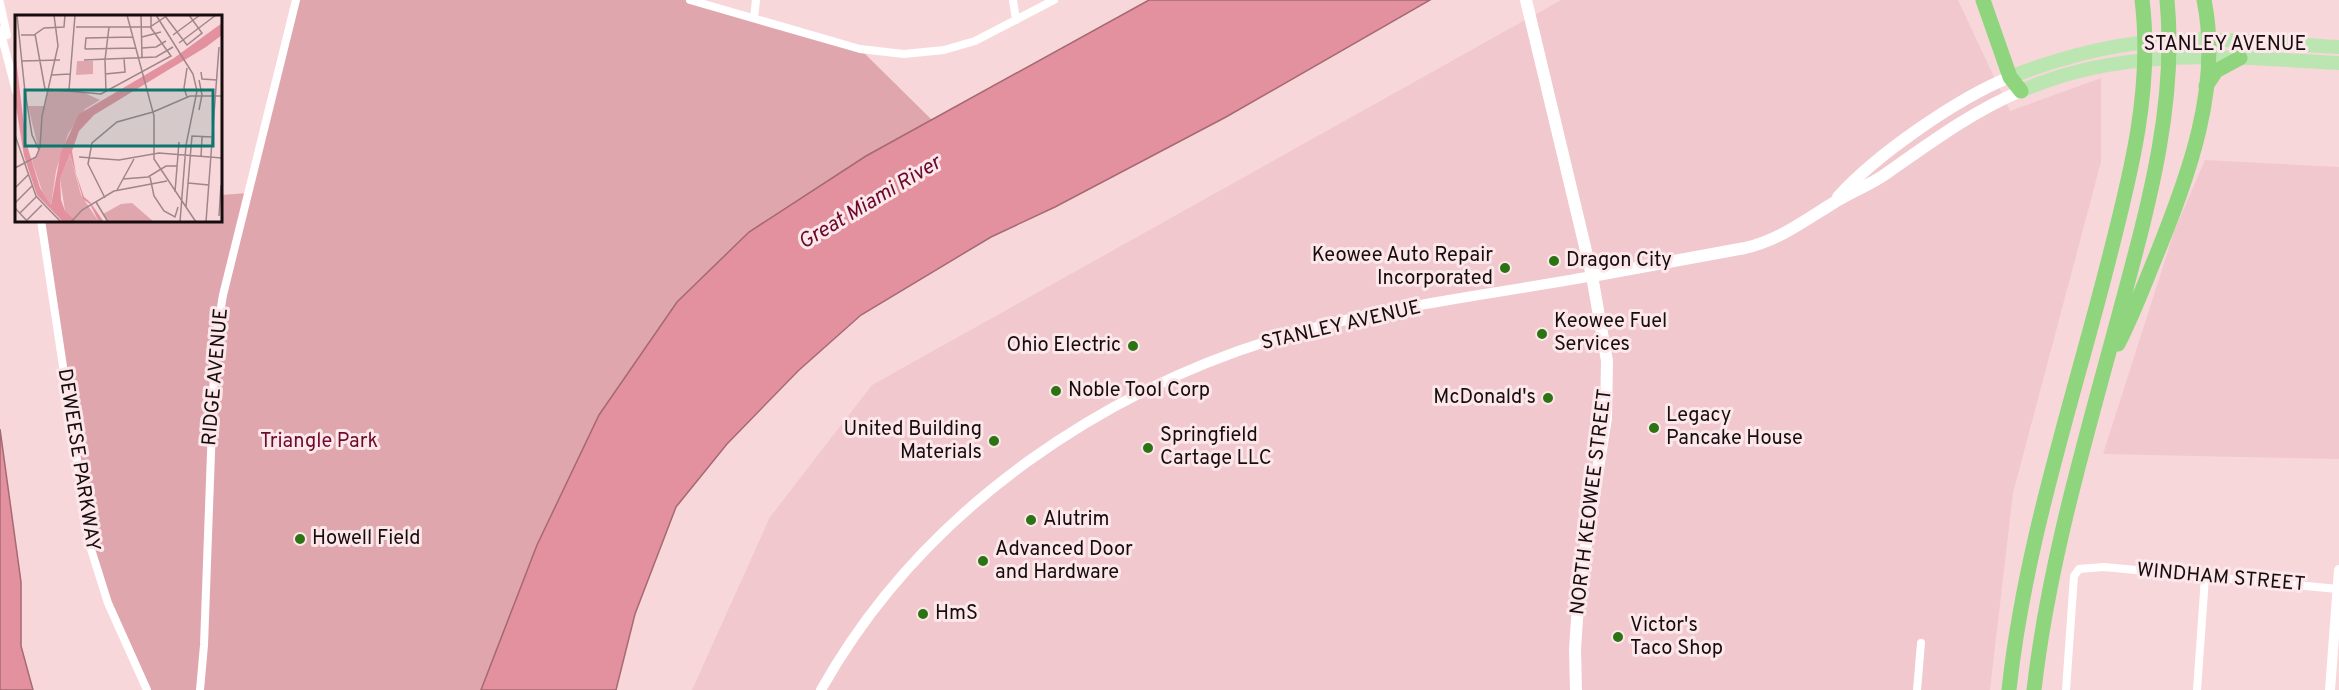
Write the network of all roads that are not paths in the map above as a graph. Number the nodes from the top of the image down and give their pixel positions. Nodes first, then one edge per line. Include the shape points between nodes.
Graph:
1 (296, 0) edge
2 (690, 0) edge
3 (756, 0) edge
4 (1013, 0) edge
5 (1054, 0) edge
6 (1526, 0) edge
7 (1983, 0) edge
8 (1990, 0) edge
9 (2204, 0) edge
10 (0, 3) edge
11 (2143, 4) edge
12 (2167, 4) edge
13 (754, 18) junction
14 (1016, 20) junction
15 (0, 30) edge
16 (2208, 41) junction
17 (2339, 46) edge
18 (2208, 57) junction
19 (2240, 58) junction
20 (11, 63) junction
21 (2339, 63) edge
22 (2015, 75) junction
23 (15, 85) edge
24 (2205, 88) junction
25 (2021, 91) junction
26 (1833, 203) junction
27 (41, 222) edge
28 (1592, 276) junction
29 (2104, 370) junction
30 (2339, 570) edge
31 (2205, 578) junction
32 (2338, 589) edge
33 (1921, 643) dead end
34 (147, 690) edge
35 (200, 690) edge
36 (821, 690) edge
37 (1576, 690) edge
38 (1917, 690) edge
39 (2009, 690) edge
40 (2034, 690) edge
41 (2066, 690) edge
42 (2197, 690) edge
43 (2330, 690) edge

1 - 35 street, RIDGE AVENUE via 217,327
2 - 13 street
3 - 13 street
4 - 14 street
5 - 14 street
6 - 28 main road, NORTH KEOWEE STREET
7 - 22 highway
8 - 22 highway
9 - 16 highway
10 - 20 street
11 - 39 highway via 2143,89 2130,171 2027,582
12 - 29 highway via 2167,87 2151,188
13 - 14 street via 860,49 904,54 959,47
15 - 20 street
16 - 17 main road, STANLEY AVENUE
16 - 18 highway
16 - 22 main road, STANLEY AVENUE via 2116,46
18 - 19 main road, STANLEY AVENUE
18 - 24 highway
18 - 25 main road, STANLEY AVENUE via 2119,62 2061,76
19 - 21 main road, STANLEY AVENUE
19 - 24 highway via 2216,71
20 - 23 street
22 - 25 highway
22 - 26 main road, STANLEY AVENUE via 1927,125 1851,183
24 - 29 highway via 2192,165 2127,326
25 - 26 main road, STANLEY AVENUE via 1956,126 1887,173
26 - 28 main road, STANLEY AVENUE via 1802,225 1754,246
27 - 34 street, DEWEESE PARKWAY via 90,546 108,603
28 - 36 street, STANLEY AVENUE via 1310,328 1222,356 1145,390 1044,451 942,533 879,602
28 - 37 main road, NORTH KEOWEE STREET via 1605,336 1608,389 1579,590
29 - 40 highway via 2049,598
30 - 32 street
31 - 32 street, WINDHAM STREET
31 - 41 street, WINDHAM STREET via 2104,567 2079,569 2074,576
31 - 42 street
32 - 43 street
33 - 38 street

